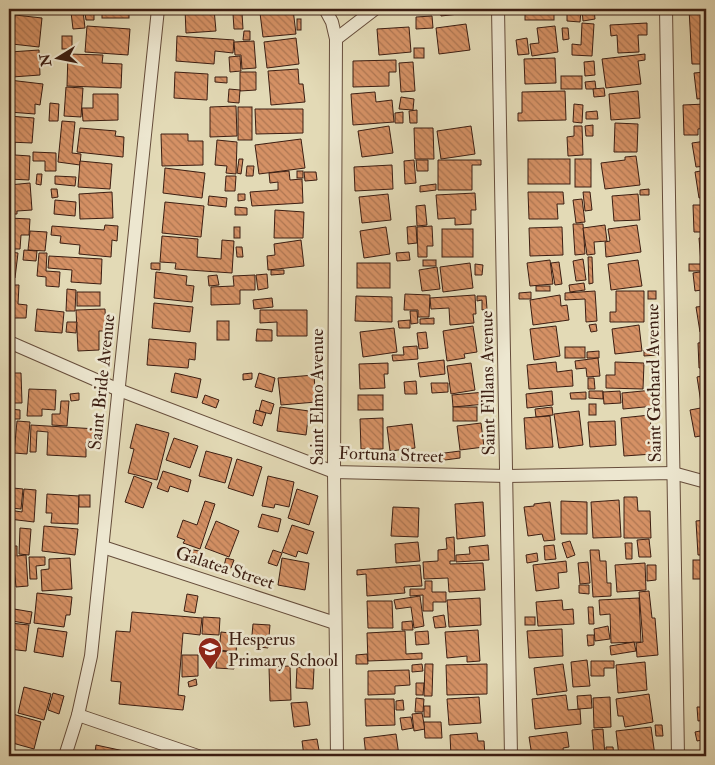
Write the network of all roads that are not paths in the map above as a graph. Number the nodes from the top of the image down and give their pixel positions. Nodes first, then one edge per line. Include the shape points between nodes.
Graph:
1 (158, 9) edge
2 (325, 9) edge
3 (374, 9) edge
4 (498, 9) edge
5 (666, 9) edge
6 (336, 39) junction
7 (9, 342) edge
8 (119, 390) junction
9 (334, 472) junction
10 (673, 473) junction
11 (507, 476) junction
12 (706, 482) edge
13 (103, 546) junction
14 (335, 623) junction
15 (78, 715) junction
16 (65, 756) edge
17 (198, 756) edge
18 (337, 756) edge
19 (511, 756) edge
20 (678, 756) edge

1 - 8 street, Saint Bride Avenue
2 - 6 street, Saint Elmo Avenue
3 - 6 street
4 - 11 street, Saint Fillans Avenue
5 - 10 street, Saint Gothard Avenue
6 - 9 street, Saint Elmo Avenue
7 - 8 street, Fortuna Street
8 - 9 street, Fortuna Street
8 - 13 street, Saint Bride Avenue
9 - 11 street, Fortuna Street
9 - 14 street, Saint Elmo Avenue
10 - 11 street, Fortuna Street
10 - 12 street, Fortuna Street
10 - 20 street, Saint Gothard Avenue
11 - 19 street, Saint Fillans Avenue
13 - 14 street, Galatea Street
13 - 15 street, Saint Bride Avenue via 91,656
14 - 18 street, Saint Elmo Avenue
15 - 16 street, Saint Bride Avenue
15 - 17 street

